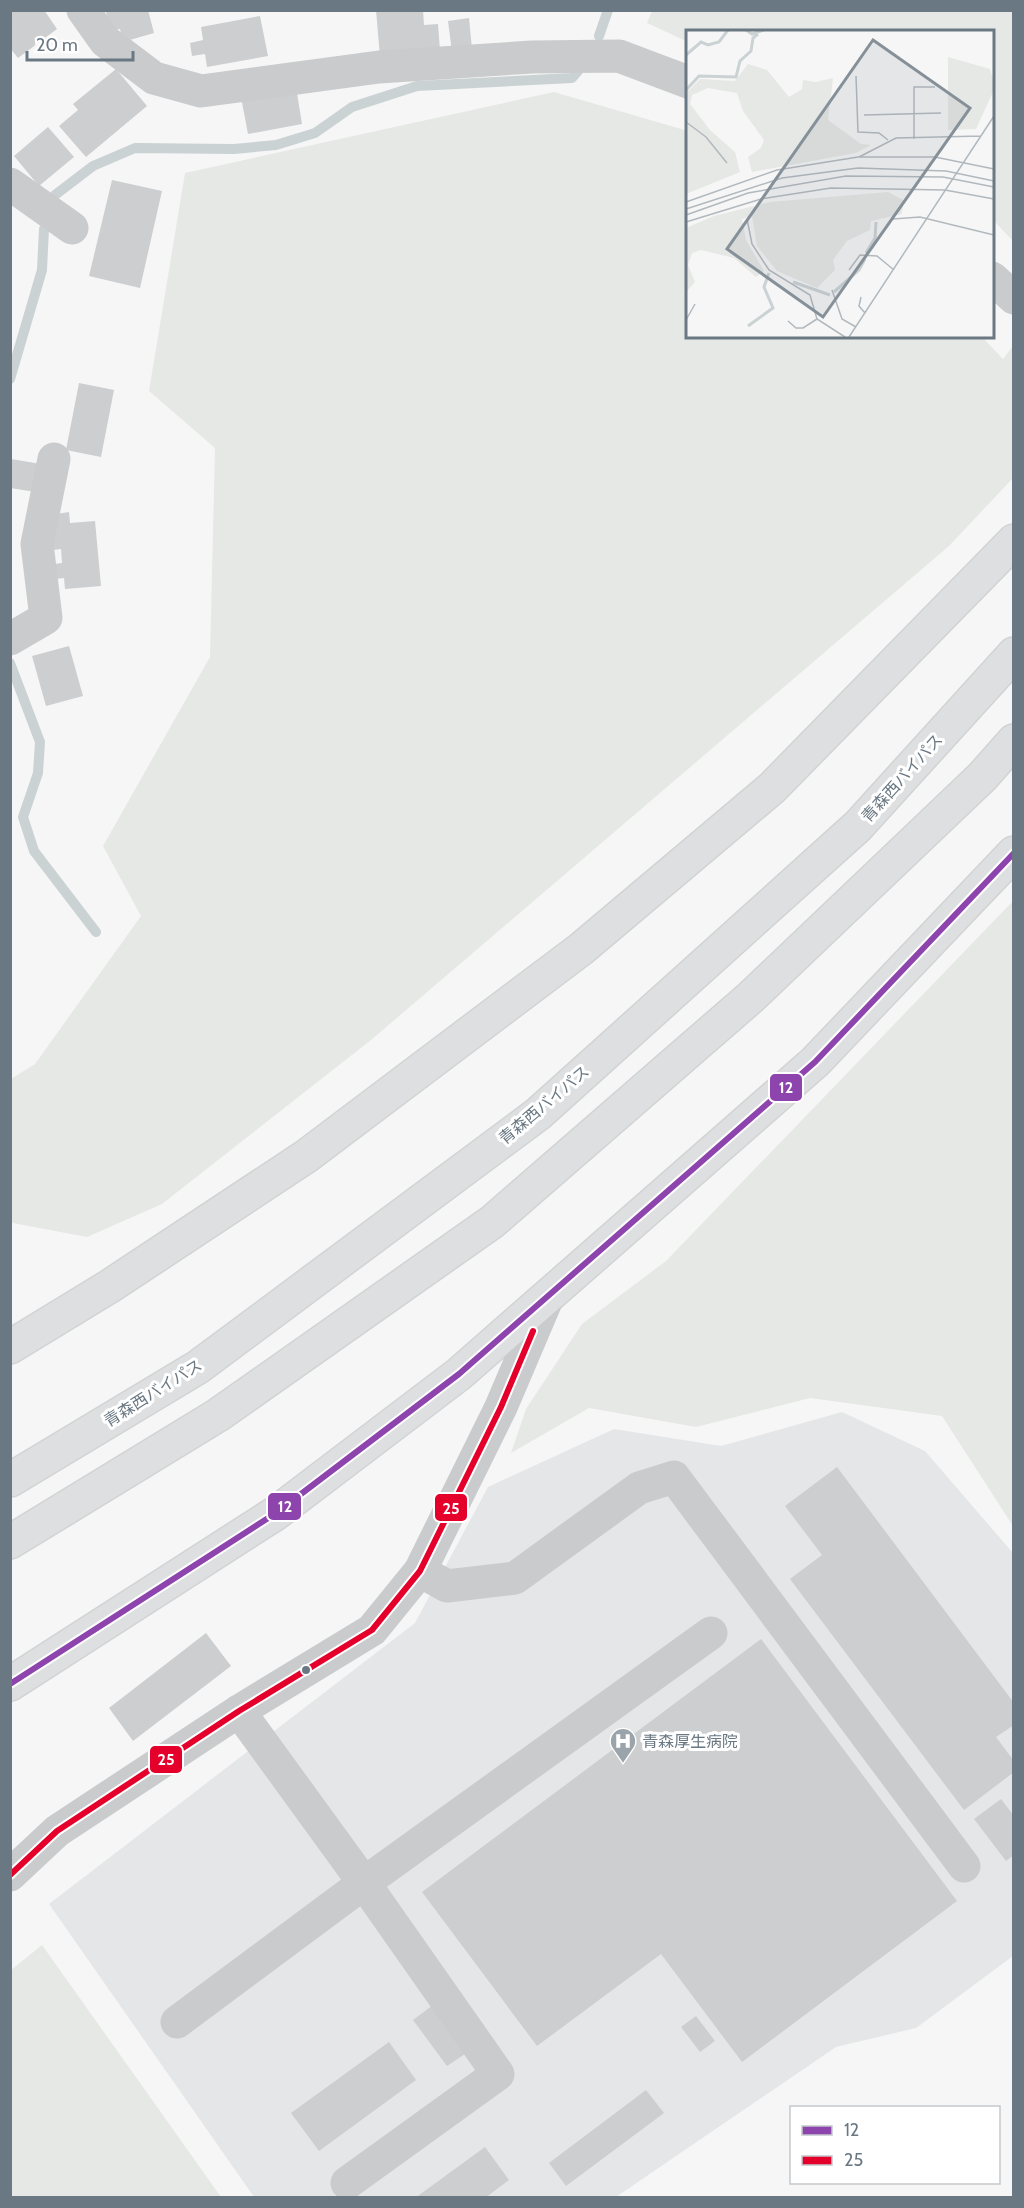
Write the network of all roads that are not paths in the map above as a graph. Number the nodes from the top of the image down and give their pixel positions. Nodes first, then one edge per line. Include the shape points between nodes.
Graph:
1 (83, 10) edge
2 (686, 81) edge
3 (10, 184) edge
4 (72, 228) dead end
5 (994, 279) edge
6 (1014, 298) edge
7 (54, 459) dead end
8 (1014, 541) edge
9 (10, 639) edge
10 (1014, 654) edge
11 (1014, 741) edge
12 (1014, 854) edge
13 (547, 1299) junction
14 (10, 1347) edge
15 (10, 1480) edge
16 (10, 1542) edge
17 (420, 1571) junction
18 (711, 1633) dead end
19 (10, 1684) edge
20 (239, 1711) junction
21 (964, 1866) dead end
22 (10, 1875) edge
23 (364, 1883) junction
24 (177, 2022) dead end
25 (346, 2183) dead end

1 - 2 street via 105,41 154,78 201,91 380,67 532,57 618,57
3 - 4 street
5 - 6 street
7 - 9 street via 37,544 46,618
8 - 14 highway via 772,788 581,949 305,1157
10 - 15 highway, 青森西バイパス via 858,826 538,1114 198,1366
11 - 16 highway via 982,777 751,997 492,1222 218,1415
12 - 13 highway via 815,1062
13 - 17 street via 501,1407
13 - 19 highway via 459,1374 276,1513
17 - 20 street via 372,1630
17 - 21 street via 447,1586 515,1578 639,1488 674,1477
18 - 23 street
20 - 22 street via 57,1831
20 - 23 street
23 - 24 street
23 - 25 street via 498,2074

